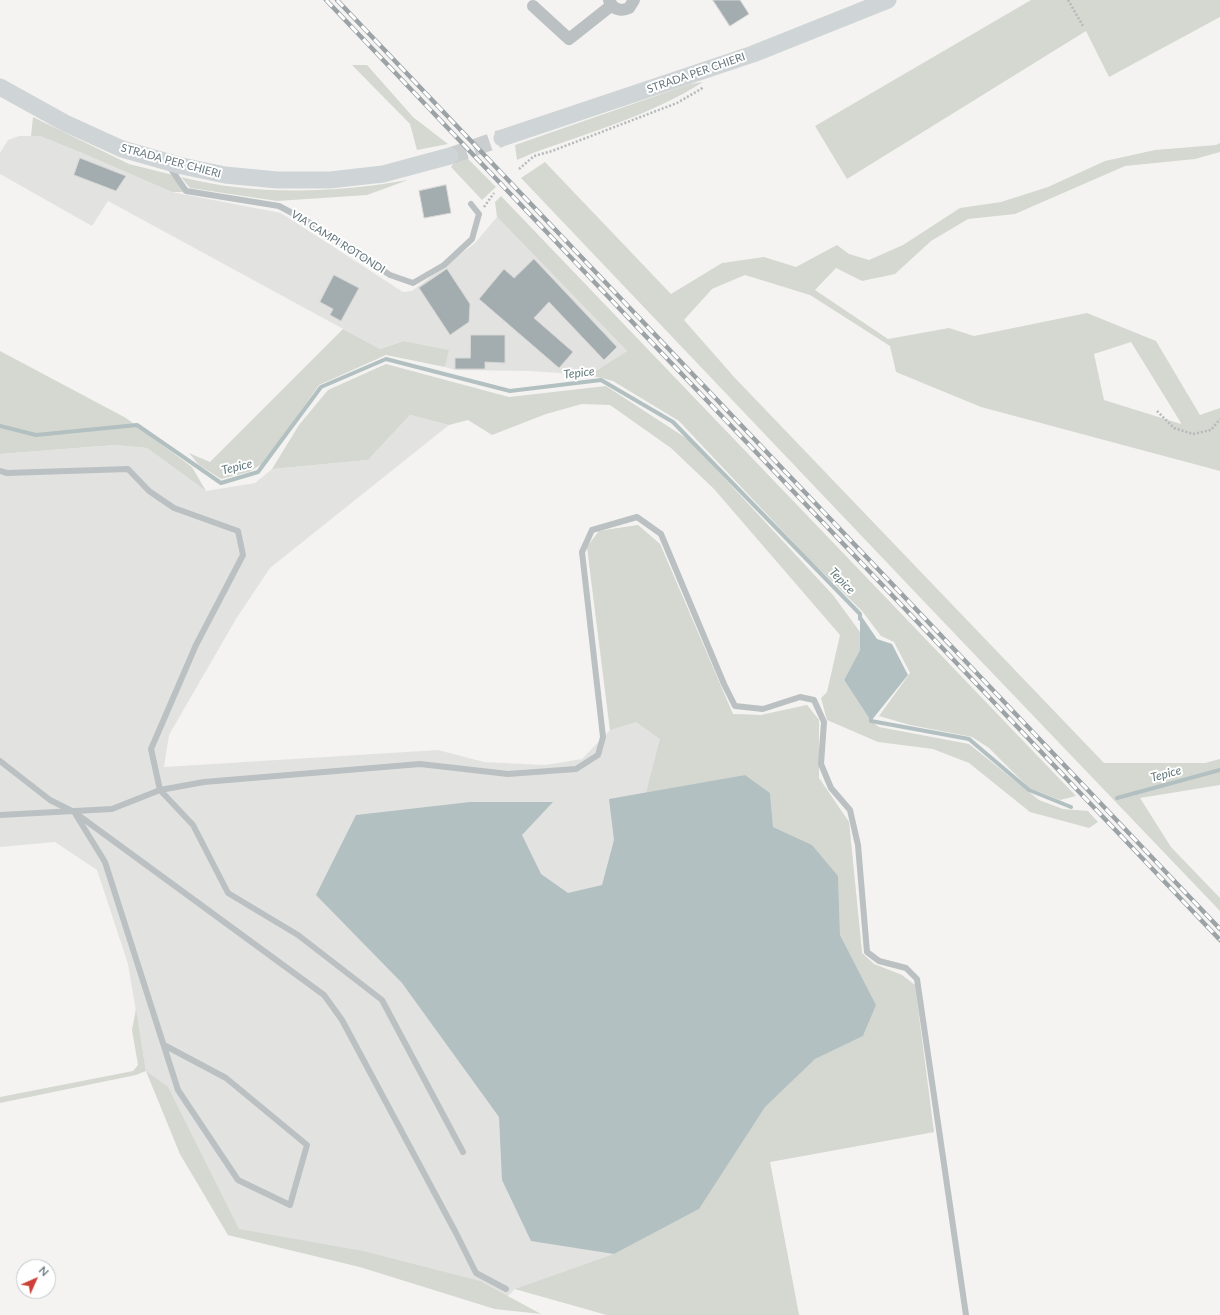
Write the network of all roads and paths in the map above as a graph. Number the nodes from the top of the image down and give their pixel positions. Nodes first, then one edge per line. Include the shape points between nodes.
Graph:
1 (634, 0) edge
2 (888, 0) edge
3 (1068, 0) edge
4 (610, 3) edge
5 (533, 6) dead end
6 (1083, 26) dead end
7 (706, 83) dead end
8 (0, 86) edge
9 (502, 138) tunnel mouth
10 (450, 156) tunnel mouth
11 (166, 162) junction
12 (518, 169) dead end
13 (494, 193) dead end
14 (471, 204) dead end
15 (479, 214) junction
16 (1157, 411) dead end
17 (1220, 419) edge
18 (0, 471) edge
19 (0, 761) edge
20 (160, 790) junction
21 (74, 812) junction
22 (0, 815) edge
23 (164, 1045) junction
24 (463, 1152) dead end
25 (506, 1288) dead end
26 (966, 1315) edge

1 - 4 street via 625,10 617,9
2 - 9 main road, STRADA PER CHIERI via 753,54
3 - 6 path
4 - 5 street via 569,39
7 - 12 path via 678,103 534,156
8 - 11 main road, STRADA PER CHIERI via 65,123 122,149
10 - 11 main road, STRADA PER CHIERI via 383,174 330,180 277,180 225,175
11 - 15 lane, VIA CAMPI ROTONDI via 186,191 279,206 307,221 390,275 413,283 444,265 472,239
13 - 15 path
14 - 15 lane
16 - 17 path via 1174,428 1193,434 1211,430
18 - 20 lane via 7,473 128,469 149,491 174,508 238,531 243,556 196,645 151,749
19 - 21 lane via 50,800
20 - 21 lane via 112,809
20 - 24 lane via 193,825 228,893 298,935 382,1000
20 - 26 lane via 204,782 420,764 508,774 576,769 598,755 603,737 582,552 592,530 637,517 661,534 735,706 763,708 800,698 814,700 824,722 821,764 831,788 850,810 858,845 867,952 879,962 906,968 917,979
21 - 22 lane
21 - 23 lane via 105,862
21 - 25 lane via 324,995 342,1020 476,1273
23 - 23 lane via 178,1090 238,1180 290,1205 307,1145 226,1078

